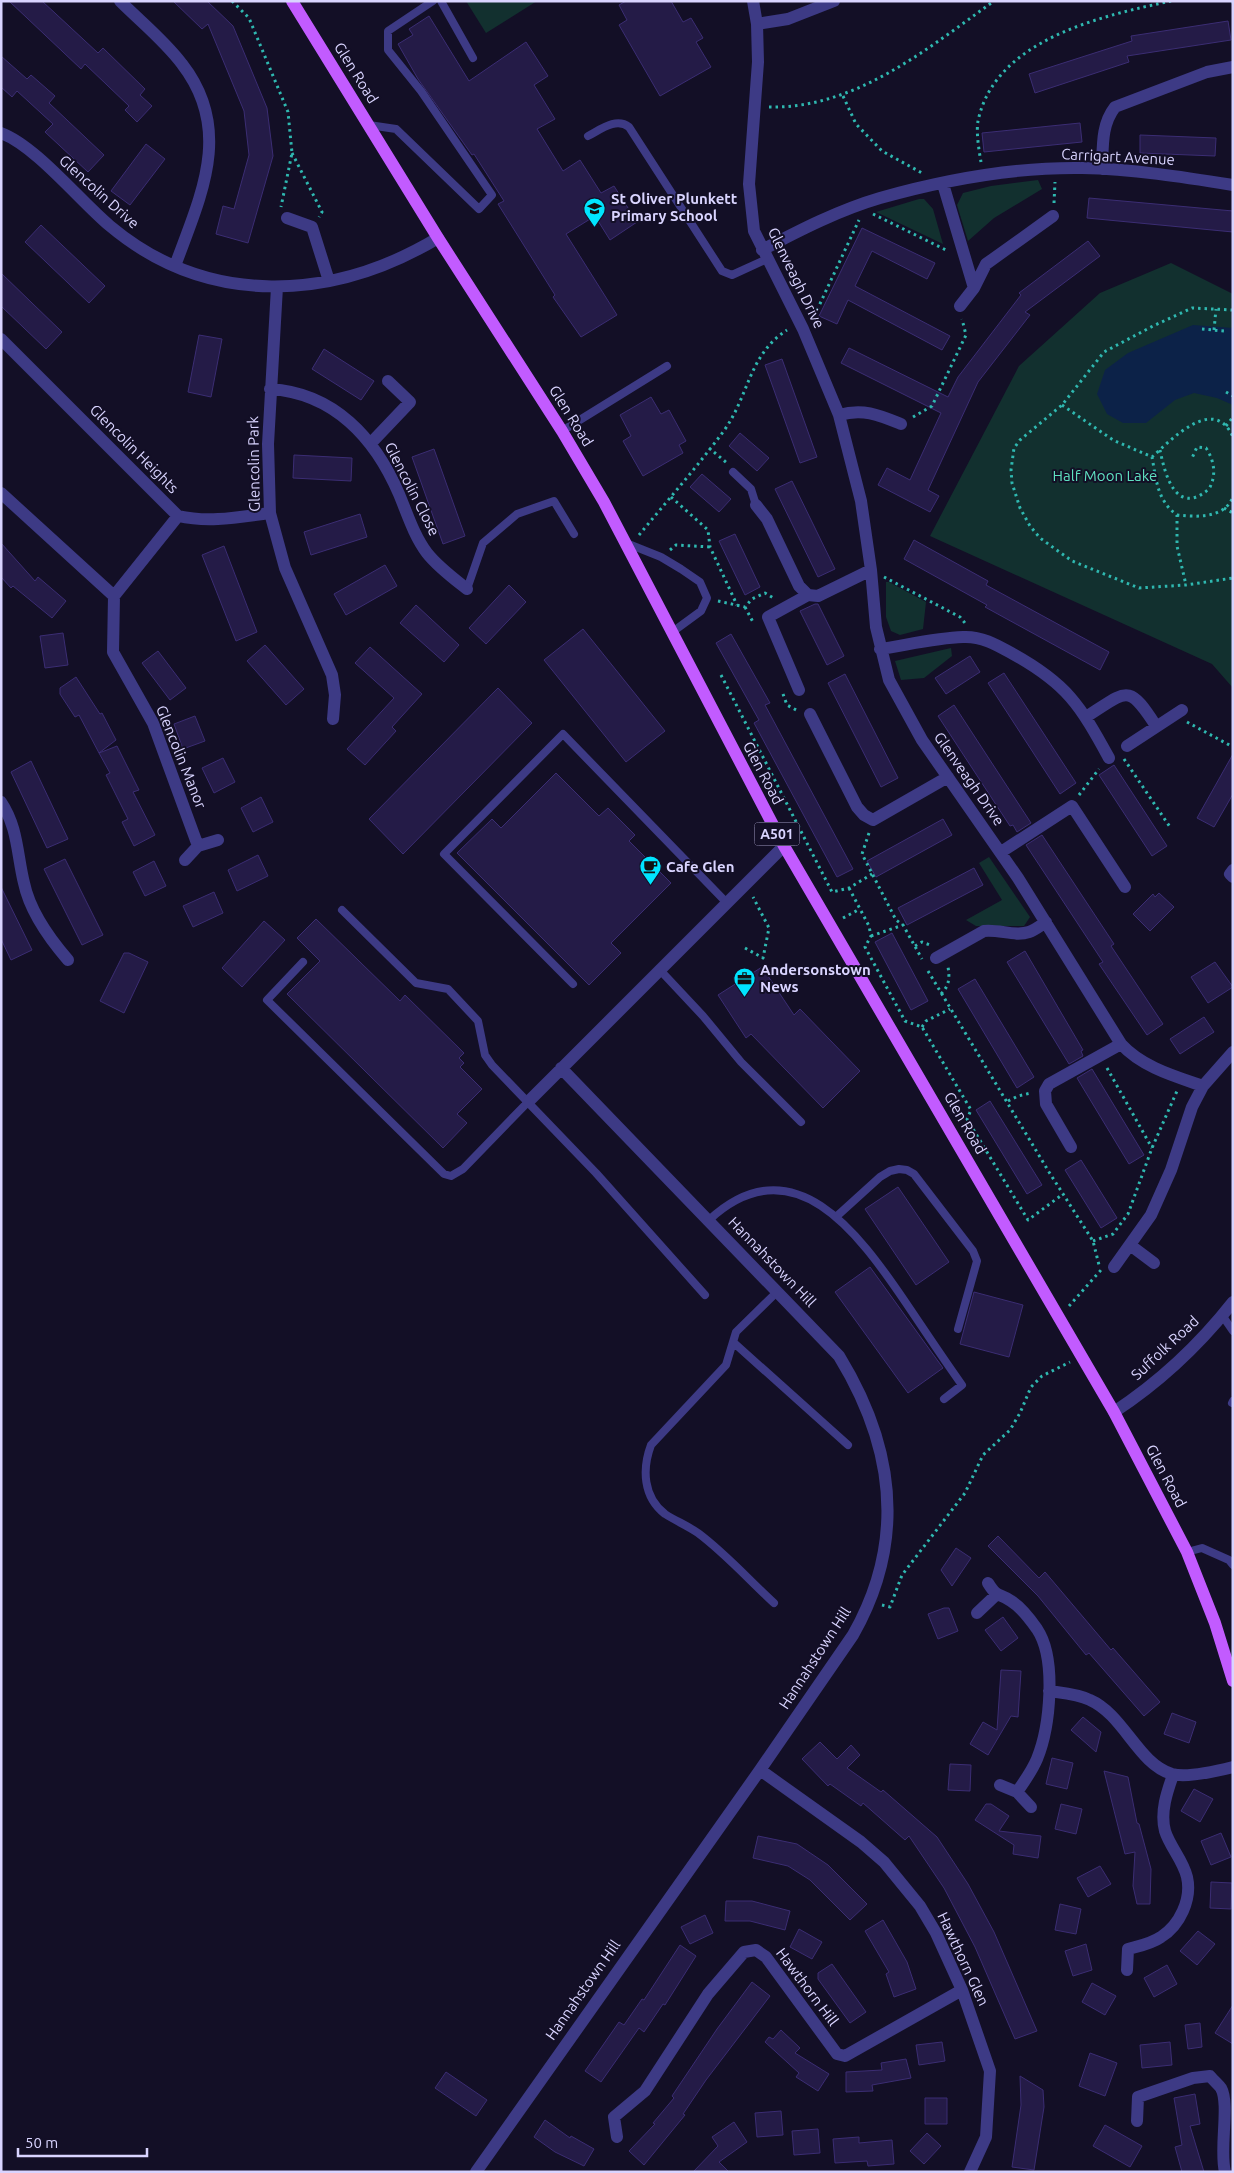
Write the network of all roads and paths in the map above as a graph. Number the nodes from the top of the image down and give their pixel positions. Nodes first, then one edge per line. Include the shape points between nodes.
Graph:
1 (120, 1) edge
2 (232, 1) edge
3 (292, 1) edge
4 (433, 1) edge
5 (441, 1) edge
6 (753, 1) edge
7 (834, 1) edge
8 (994, 1) edge
9 (1171, 1) edge
10 (1233, 1) edge
11 (1233, 5) edge
12 (757, 24) junction
13 (474, 58) dead end
14 (1233, 68) edge
15 (843, 96) junction
16 (754, 107) junction
17 (369, 125) junction
18 (1, 133) edge
19 (588, 136) dead end
20 (292, 153) junction
21 (1055, 169) junction
22 (1102, 169) junction
23 (984, 176) junction
24 (1233, 185) edge
25 (938, 186) junction
26 (862, 205) junction
27 (1053, 216) joint
28 (287, 218) joint
29 (312, 227) junction
30 (438, 238) junction
31 (764, 254) junction
32 (965, 258) junction
33 (175, 266) junction
34 (329, 282) junction
35 (277, 287) junction
36 (974, 288) junction
37 (960, 306) joint
38 (1216, 309) junction
39 (1233, 310) edge
40 (800, 322) junction
41 (1202, 329) dead end
42 (1214, 330) junction
43 (1224, 331) dead end
44 (1, 339) edge
45 (667, 366) dead end
46 (388, 381) dead end
47 (270, 389) junction
48 (1226, 392) dead end
49 (1233, 396) edge
50 (1062, 405) junction
51 (839, 415) junction
52 (1233, 417) edge
53 (901, 424) joint
54 (1226, 426) junction
55 (562, 431) junction
56 (1233, 437) edge
57 (371, 443) junction
58 (709, 448) junction
59 (1160, 450) junction
60 (1152, 457) junction
61 (1192, 458) dead end
62 (733, 472) joint
63 (1, 493) edge
64 (671, 497) junction
65 (1233, 497) edge
66 (756, 505) joint
67 (1224, 508) junction
68 (270, 513) junction
69 (1233, 513) edge
70 (1177, 515) junction
71 (178, 516) junction
72 (574, 534) dead end
73 (628, 543) junction
74 (710, 547) junction
75 (661, 557) junction
76 (871, 573) junction
77 (1233, 578) edge
78 (1186, 585) junction
79 (467, 589) joint
80 (765, 593) dead end
81 (808, 595) junction
82 (114, 596) junction
83 (707, 598) junction
84 (737, 605) junction
85 (671, 633) junction
86 (979, 638) junction
87 (880, 649) junction
88 (721, 674) dead end
89 (799, 690) dead end
90 (1178, 712) joint
91 (810, 714) dead end
92 (1086, 717) junction
93 (333, 719) dead end
94 (1156, 726) junction
95 (1127, 746) joint
96 (1233, 747) edge
97 (1109, 758) joint
98 (948, 777) junction
99 (1, 802) edge
100 (1072, 806) junction
101 (873, 820) junction
102 (1170, 827) dead end
103 (218, 840) dead end
104 (198, 846) junction
105 (784, 846) junction
106 (1000, 852) junction
107 (185, 860) dead end
108 (1233, 870) edge
109 (872, 874) junction
110 (1233, 877) edge
111 (746, 883) junction
112 (1125, 887) dead end
113 (849, 888) junction
114 (726, 902) junction
115 (860, 909) junction
116 (342, 910) dead end
117 (1046, 922) junction
118 (903, 924) junction
119 (830, 925) junction
120 (871, 936) junction
121 (922, 942) dead end
122 (915, 946) junction
123 (745, 948) dead end
124 (936, 958) dead end
125 (68, 960) dead end
126 (303, 962) dead end
127 (659, 969) junction
128 (949, 976) dead end
129 (573, 984) dead end
130 (941, 994) junction
131 (950, 1009) junction
132 (922, 1027) junction
133 (1121, 1044) junction
134 (1233, 1052) edge
135 (1100, 1056) junction
136 (561, 1068) junction
137 (1182, 1079) junction
138 (1203, 1086) junction
139 (1018, 1096) dead end
140 (1008, 1101) junction
141 (528, 1102) junction
142 (801, 1122) dead end
143 (1071, 1147) dead end
144 (1152, 1148) junction
145 (1063, 1194) junction
146 (837, 1216) junction
147 (709, 1220) junction
148 (1093, 1241) junction
149 (1130, 1245) junction
150 (1154, 1263) dead end
151 (1114, 1267) joint
152 (1099, 1270) junction
153 (778, 1291) junction
154 (705, 1294) dead end
155 (1233, 1302) edge
156 (1222, 1315) junction
157 (1061, 1318) junction
158 (958, 1329) dead end
159 (1233, 1331) edge
160 (732, 1342) junction
161 (1082, 1356) junction
162 (944, 1399) dead end
163 (1114, 1412) junction
164 (848, 1445) dead end
165 (1187, 1552) junction
166 (1233, 1565) edge
167 (988, 1583) dead end
168 (996, 1595) junction
169 (870, 1602) junction
170 (774, 1603) dead end
171 (977, 1613) dead end
172 (1233, 1681) edge
173 (1049, 1691) junction
174 (1233, 1767) edge
175 (760, 1770) junction
176 (1173, 1774) junction
177 (1000, 1785) dead end
178 (1017, 1792) junction
179 (1031, 1807) dead end
180 (1127, 1970) dead end
181 (962, 1990) junction
182 (1137, 2121) dead end
183 (618, 2137) dead end
184 (476, 2172) edge
185 (970, 2172) edge
186 (1225, 2172) edge

1 - 33 street via 182,63 204,104 210,149 208,171
2 - 20 path via 249,18 288,112
3 - 17 main road, Glen Road / A501
4 - 17 lane via 388,31 388,50 422,92 492,195 479,209 396,130
5 - 13 lane
6 - 12 street, Glenveagh Drive
7 - 12 street via 788,18
8 - 15 path via 913,59
9 - 23 path via 1111,14 1054,36 1012,64 986,95 978,122
10 - 11 path
12 - 16 street, Glenveagh Drive
14 - 22 street via 1207,72 1115,107 1104,127
15 - 16 path via 792,108
15 - 25 path via 856,124 882,151 920,171
16 - 31 street, Glenveagh Drive via 749,193 754,230
17 - 30 main road, Glen Road / A501
18 - 33 street, Glencolin Drive via 24,145 132,243
19 - 31 lane via 613,124 624,123 628,127 722,271 732,275
20 - 28 path via 281,210
20 - 29 path via 322,212
21 - 22 street, Carrigart Avenue
21 - 23 street, Carrigart Avenue
21 - 27 path
22 - 24 street, Carrigart Avenue
23 - 25 street, Carrigart Avenue
25 - 26 street, Carrigart Avenue
25 - 32 street
26 - 31 street, Carrigart Avenue via 820,221
26 - 32 path via 877,217
26 - 40 path via 858,225 818,308
27 - 36 street via 986,264
28 - 29 street
29 - 34 street
30 - 34 street, Glencolin Drive via 379,268
30 - 55 main road, Glen Road / A501
31 - 40 street, Glenveagh Drive
32 - 36 street
33 - 35 street, Glencolin Drive via 212,278
34 - 35 street, Glencolin Drive
35 - 47 street, Glencolin Park
36 - 37 street
37 - 53 path via 966,335 932,406
38 - 39 path
38 - 42 path
38 - 50 path via 1192,308 1104,352
40 - 51 street, Glenveagh Drive
40 - 58 path via 780,335 758,359 734,413
41 - 42 path
42 - 43 path
44 - 71 street, Glencolin Heights
45 - 55 lane
46 - 57 street via 410,402
47 - 57 street, Glencolin Close via 303,394 322,402
47 - 68 street, Glencolin Park
48 - 49 path
50 - 60 path via 1113,440
50 - 78 path via 1020,440 1011,459 1012,483 1030,526 1040,538 1072,561 1139,588
51 - 53 street via 870,412
51 - 76 street, Glenveagh Drive via 862,501
52 - 54 path
54 - 56 path
54 - 59 path via 1218,421 1197,422
55 - 73 main road, Glen Road / A501
57 - 79 street, Glencolin Close via 383,460 426,552
58 - 62 path
58 - 64 path
59 - 60 path
59 - 61 path via 1172,489 1190,497 1210,489 1214,476 1211,455 1206,448 1197,447
60 - 70 path via 1159,493
62 - 66 lane via 751,489
63 - 82 street
64 - 73 path
64 - 74 path via 708,530
65 - 67 path
66 - 81 street via 767,519 799,586
67 - 69 path
67 - 70 path via 1208,516
68 - 71 street, Glencolin Heights via 199,521
68 - 93 street, Glencolin Park via 285,568 332,674 335,695
70 - 78 path via 1177,546
71 - 82 street
72 - 79 lane via 554,501 517,514 483,543
73 - 75 lane
73 - 85 main road, Glen Road / A501
74 - 75 path via 676,544
74 - 84 path
75 - 83 lane via 700,582
76 - 81 street via 818,596
76 - 86 path via 889,578 960,617
76 - 87 street, Glenveagh Drive
77 - 78 path
80 - 84 path via 745,607
81 - 89 street via 768,617
82 - 104 street, Glencolin Manor via 113,652 153,723
83 - 84 path
83 - 85 lane via 701,611
85 - 105 main road, Glen Road / A501
86 - 87 street via 964,637
86 - 92 street via 993,642 1041,670 1057,682
87 - 98 street, Glenveagh Drive via 889,680 903,709
88 - 113 path via 832,892
90 - 94 street
90 - 96 path
91 - 101 street via 857,807
92 - 94 street via 1122,695 1132,695 1140,700
92 - 97 street
94 - 95 street
95 - 102 path via 1122,756
97 - 100 path
98 - 101 street
98 - 106 street, Glenveagh Drive
99 - 125 street via 13,826 31,904
100 - 106 street
100 - 112 street
101 - 109 path via 862,854
103 - 104 street
104 - 107 street
105 - 111 street
105 - 119 main road, Glen Road / A501
106 - 117 street, Glenveagh Drive
108 - 110 street via 1230,874
109 - 113 path
109 - 118 path via 896,920
111 - 114 street
111 - 123 path via 769,928 763,958
113 - 115 path
114 - 127 street
114 - 129 lane via 563,734 444,854
115 - 119 path
115 - 120 path
116 - 141 lane via 416,984 448,989 478,1020 485,1055 492,1066
117 - 124 street via 1021,934 984,931
117 - 133 street, Glenveagh Drive
118 - 120 path
118 - 122 path
119 - 157 main road, Glen Road / A501
120 - 132 path via 865,947 905,1021
121 - 122 path
122 - 130 path
126 - 141 lane via 267,1000 444,1174 451,1176 463,1169
127 - 136 street
127 - 142 lane via 741,1062
128 - 130 path via 947,988
130 - 131 path
131 - 132 path via 926,1021
131 - 140 path
132 - 145 path via 971,1110 967,1118 1028,1220
133 - 135 street
133 - 137 street, Glenveagh Drive via 1138,1058
134 - 138 street
135 - 143 street via 1049,1084 1045,1091 1046,1104
135 - 144 path
136 - 141 street
136 - 147 street, Hannahstown Hill
137 - 138 street, Glenveagh Drive
137 - 144 path
138 - 149 street via 1182,1133 1160,1197
139 - 140 path
140 - 145 path
141 - 154 lane
144 - 148 path via 1128,1214 1120,1227 1106,1239
145 - 148 path
146 - 147 lane via 805,1198 772,1191 753,1193 730,1202
146 - 158 lane via 890,1171 899,1169 914,1174 973,1251 977,1261
146 - 162 lane via 874,1256 962,1385
147 - 153 street, Hannahstown Hill
148 - 152 path
149 - 150 street
149 - 151 street
151 - 152 path
152 - 157 path
153 - 160 lane via 736,1332
153 - 169 street, Hannahstown Hill via 839,1356 871,1419 888,1493 882,1558
155 - 156 street, Suffolk Road
156 - 159 lane
156 - 163 street, Suffolk Road via 1140,1394
157 - 161 main road, Glen Road / A501
160 - 164 lane
160 - 170 lane via 726,1365 652,1445 644,1473 647,1488 664,1513 698,1533
161 - 163 main road, Glen Road / A501
161 - 169 path via 1042,1376 1030,1387 1010,1430 983,1455 965,1493 902,1575 890,1607
163 - 165 main road, Glen Road / A501
165 - 166 lane via 1202,1548
165 - 172 main road, Glen Road / A501 via 1215,1622
167 - 168 street
168 - 171 street
168 - 173 street via 1022,1609 1045,1643 1050,1661
169 - 175 street, Hannahstown Hill via 852,1635
173 - 176 street via 1090,1700 1105,1709 1151,1762
173 - 178 street via 1037,1760
174 - 176 street
175 - 181 street, Hawthorn Glen via 861,1842 902,1882 936,1933
175 - 184 street, Hannahstown Hill
176 - 180 street via 1164,1805 1165,1831 1187,1876 1187,1900 1169,1931 1160,1938 1128,1949
177 - 178 street
178 - 179 street
181 - 183 street, Hawthorn Hill via 845,2056 837,2054 766,1957 756,1950 744,1952 708,1994 646,2091 614,2117
181 - 185 street, Hawthorn Glen via 990,2070 986,2136
182 - 186 street via 1138,2097 1193,2078 1210,2076 1222,2089 1222,2159

